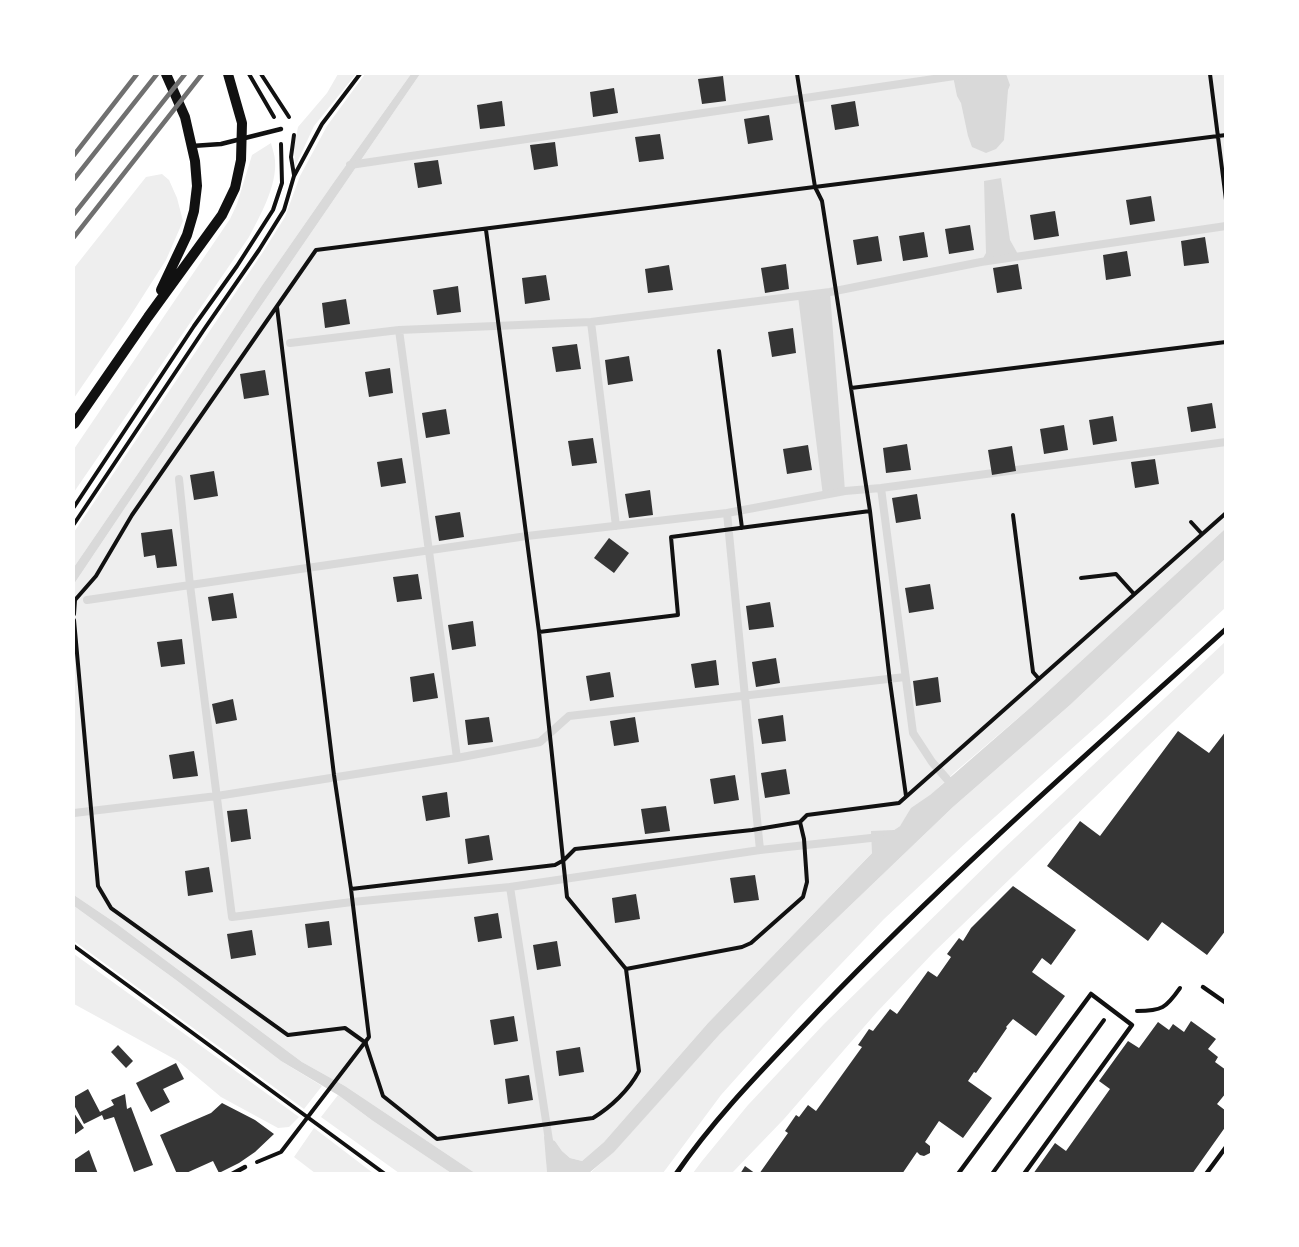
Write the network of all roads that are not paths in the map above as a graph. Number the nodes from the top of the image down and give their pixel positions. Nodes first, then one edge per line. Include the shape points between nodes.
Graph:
1 (166, 74) edge
2 (228, 74) edge
3 (281, 129) road end
4 (243, 140) junction
5 (191, 146) junction
6 (148, 317) junction
7 (74, 424) edge
8 (1226, 629) edge
9 (1203, 987) dead end
10 (1226, 1003) edge
11 (1226, 1147) edge
12 (245, 1167) road end
13 (232, 1173) edge
14 (676, 1173) edge
15 (958, 1173) edge
16 (1024, 1173) edge
17 (1206, 1173) edge

1 - 5 street via 185,117
2 - 4 street
3 - 4 lane
4 - 5 lane
4 - 6 street via 235,188 222,215
5 - 6 street via 197,186 194,211 187,235
6 - 7 street
8 - 14 street via 987,844 875,952 720,1118
9 - 10 lane
11 - 17 lane
12 - 13 lane
15 - 16 lane via 1090,994 1132,1025

